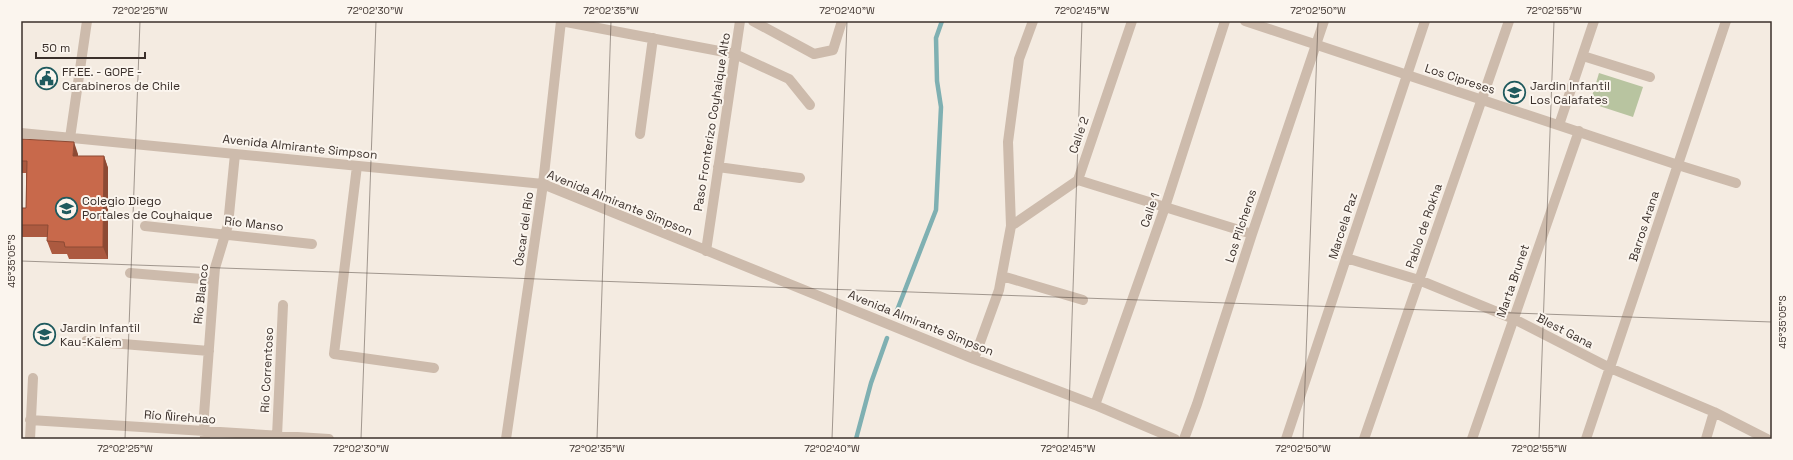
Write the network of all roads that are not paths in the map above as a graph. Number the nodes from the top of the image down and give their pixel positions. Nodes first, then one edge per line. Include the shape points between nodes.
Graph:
1 (87, 21) edge
2 (561, 21) edge
3 (740, 21) edge
4 (753, 21) edge
5 (842, 21) edge
6 (1032, 21) edge
7 (1132, 21) edge
8 (1225, 21) edge
9 (1245, 21) edge
10 (1324, 21) edge
11 (1425, 21) edge
12 (1509, 21) edge
13 (1594, 21) edge
14 (1726, 21) edge
15 (653, 38) junction
16 (1316, 44) junction
17 (735, 54) junction
18 (1583, 56) junction
19 (1407, 75) junction
20 (1650, 77) dead end
21 (1482, 100) junction
22 (810, 105) dead end
23 (1559, 125) junction
24 (1579, 131) junction
25 (21, 133) edge
26 (640, 134) dead end
27 (70, 138) junction
28 (235, 154) junction
29 (1678, 165) junction
30 (357, 166) junction
31 (718, 167) junction
32 (800, 178) dead end
33 (1078, 180) junction
34 (1736, 183) dead end
35 (543, 184) junction
36 (1165, 207) junction
37 (145, 226) dead end
38 (1011, 226) junction
39 (1252, 234) junction
40 (226, 235) junction
41 (312, 244) dead end
42 (706, 250) junction
43 (1346, 258) junction
44 (130, 273) dead end
45 (1002, 276) junction
46 (214, 280) junction
47 (1419, 280) junction
48 (1083, 300) dead end
49 (283, 305) dead end
50 (1514, 319) junction
51 (86, 342) dead end
52 (209, 351) junction
53 (974, 359) junction
54 (434, 368) dead end
55 (1610, 368) junction
56 (33, 378) dead end
57 (1095, 405) junction
58 (1714, 412) junction
59 (30, 420) junction
60 (205, 435) edge
61 (277, 436) junction
62 (30, 439) edge
63 (329, 439) edge
64 (506, 439) edge
65 (1175, 439) edge
66 (1184, 439) edge
67 (1286, 439) edge
68 (1364, 439) edge
69 (1472, 439) edge
70 (1586, 439) edge
71 (1706, 439) edge
72 (1767, 439) edge

1 - 27 street
2 - 15 street
2 - 35 street, Óscar del Río
3 - 17 street, Paso Fronterizo Coyhaique Alto
4 - 5 street via 814,54 833,50
6 - 38 street via 1019,59 1008,142
7 - 33 street, Calle 2
8 - 36 street, Calle 1
9 - 16 street, Los Cipreses
10 - 16 street, Los Pilcheros
11 - 19 street, Marcela Paz
12 - 21 street, Pablo de Rokha
13 - 18 street
14 - 29 street, Barros Arana
15 - 17 street
15 - 26 street
16 - 19 street, Los Cipreses
16 - 39 street, Los Pilcheros
17 - 22 street via 788,79
17 - 31 street, Paso Fronterizo Coyhaique Alto
18 - 20 street
18 - 23 street
19 - 21 street, Los Cipreses
19 - 43 street, Marcela Paz
21 - 23 street, Los Cipreses
21 - 47 street, Pablo de Rokha
23 - 24 street, Los Cipreses
24 - 29 street, Los Cipreses
24 - 50 street, Marta Brunet
25 - 27 street, Avenida Almirante Simpson
27 - 28 street, Avenida Almirante Simpson
28 - 30 street, Avenida Almirante Simpson
28 - 40 street, Río Blanco
29 - 34 street, Los Cipreses
29 - 55 street, Barros Arana
30 - 35 street, Avenida Almirante Simpson
30 - 54 street via 334,354
31 - 32 street
31 - 42 street, Paso Fronterizo Coyhaique Alto
33 - 36 street
33 - 38 street
35 - 42 street, Avenida Almirante Simpson
35 - 64 street, Óscar del Río
36 - 39 street
36 - 57 street, Calle 1
37 - 40 street, Río Manso
38 - 45 street
39 - 66 street, Los Pilcheros
40 - 41 street, Río Manso
40 - 46 street, Río Blanco
42 - 53 street, Avenida Almirante Simpson
43 - 47 street, Blest Gana
43 - 67 street, Marcela Paz
44 - 46 street
45 - 48 street
45 - 53 street via 1000,290
46 - 52 street, Río Blanco
47 - 50 street, Blest Gana
47 - 68 street, Pablo de Rokha
49 - 61 street, Río Correntoso
50 - 55 street, Blest Gana
50 - 69 street, Marta Brunet
51 - 52 street
52 - 60 street, Río Blanco
53 - 57 street, Avenida Almirante Simpson
55 - 58 street, Blest Gana
55 - 70 street, Barros Arana
56 - 59 street
57 - 65 street, Avenida Almirante Simpson
58 - 71 street
58 - 72 street, Blest Gana
59 - 60 street, Río Ñirehuao
59 - 62 street
60 - 61 street, Río Ñirehuao
61 - 63 street, Río Ñirehuao

